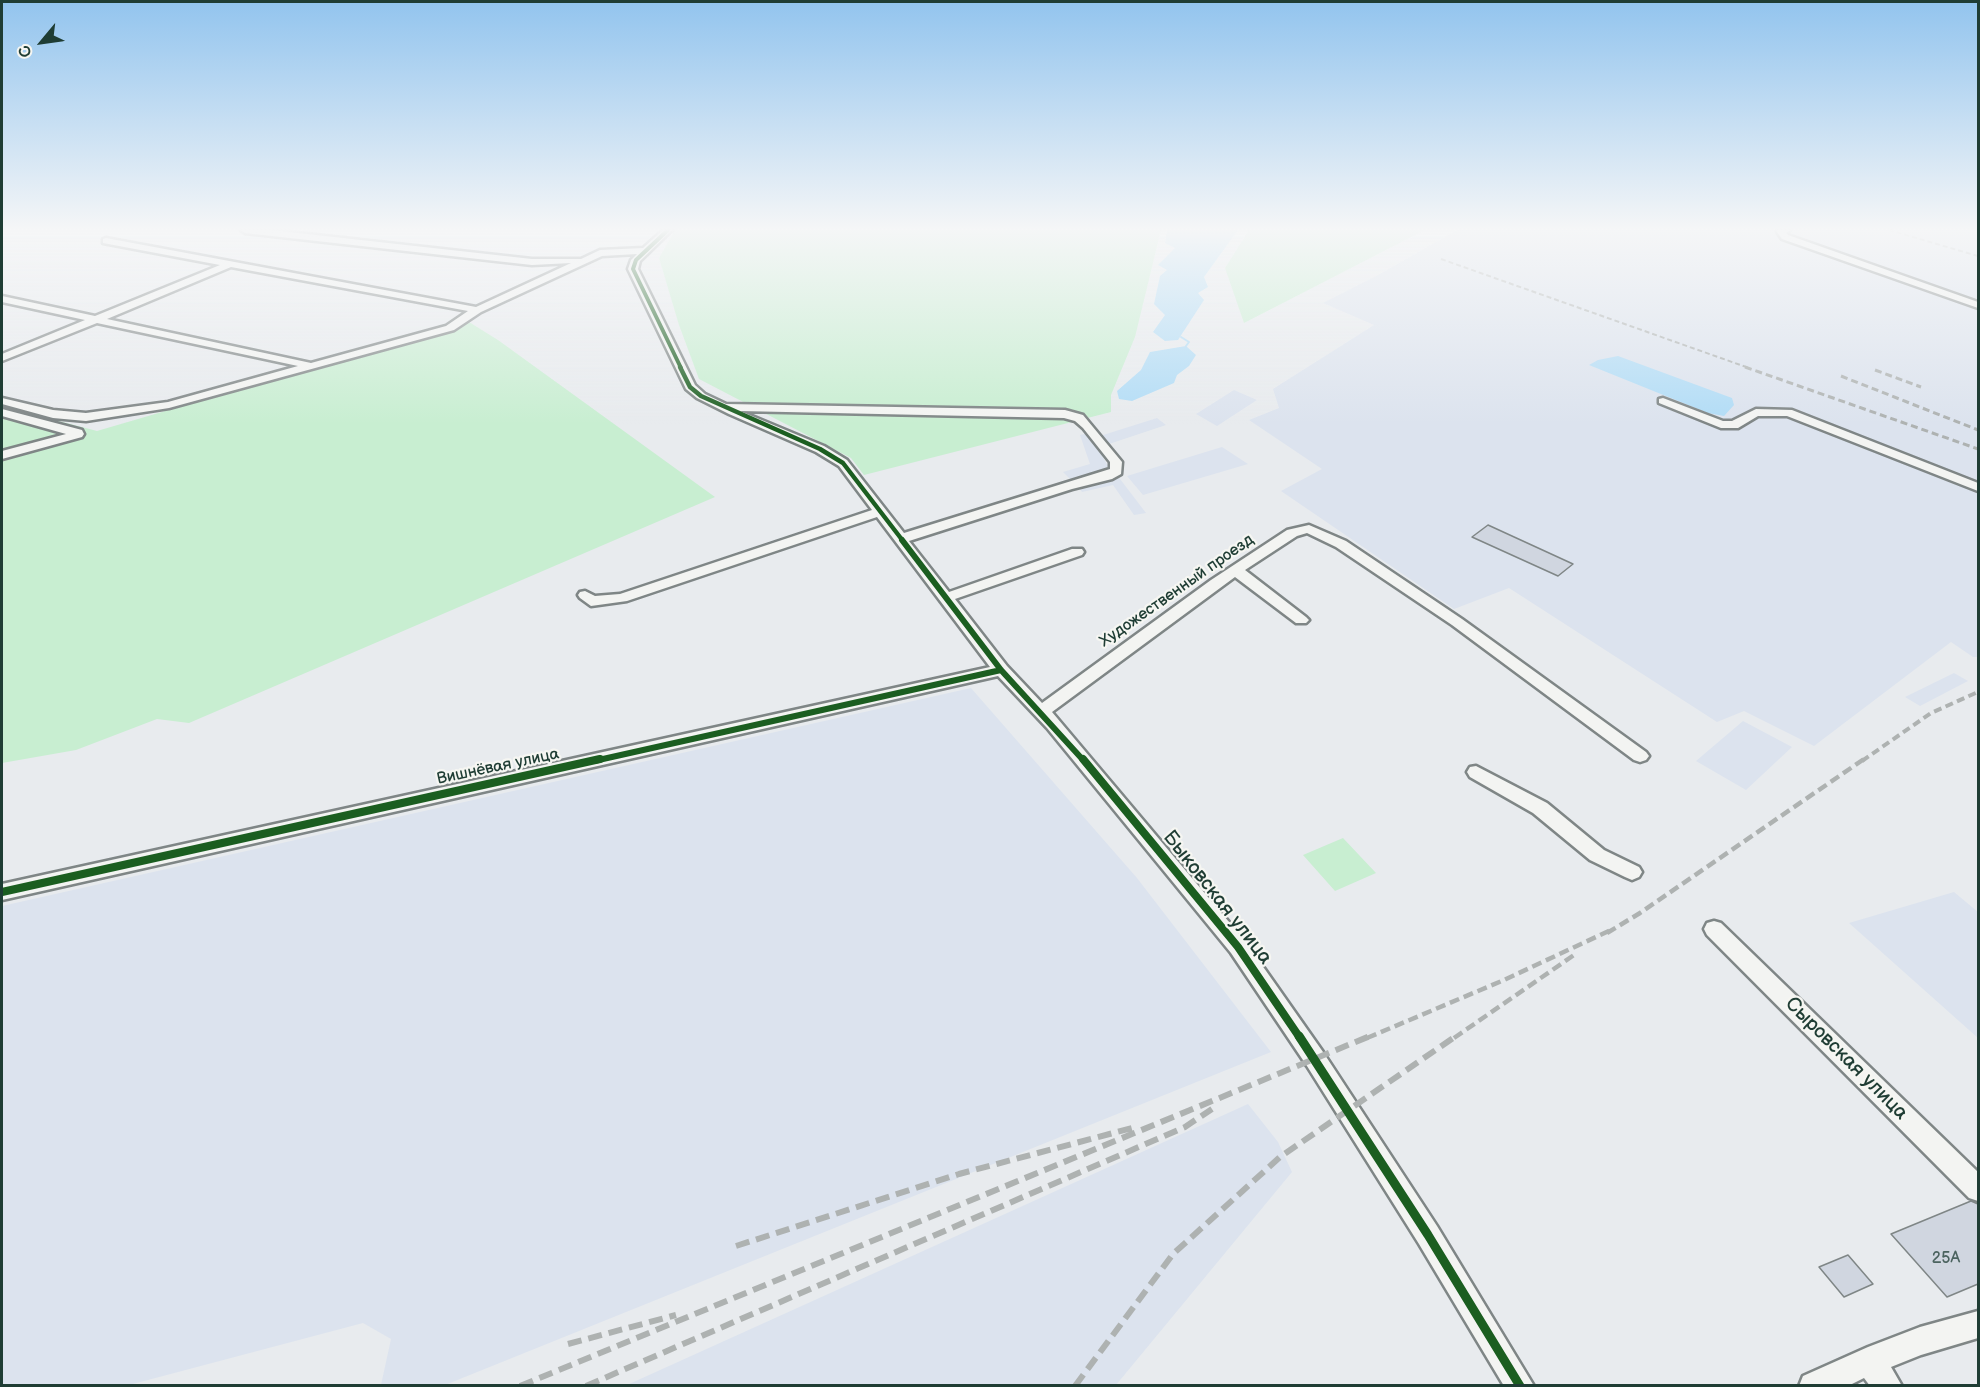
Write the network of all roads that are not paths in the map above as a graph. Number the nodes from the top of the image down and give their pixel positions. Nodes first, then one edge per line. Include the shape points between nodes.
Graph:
1 (156, 295) edge
2 (395, 295) edge
3 (510, 295) edge
4 (645, 295) edge
5 (1949, 295) edge
6 (2, 299) edge
7 (1978, 305) edge
8 (477, 310) junction
9 (96, 319) junction
10 (2, 358) edge
11 (312, 366) junction
12 (2, 401) edge
13 (1663, 401) dead end
14 (722, 406) junction
15 (2, 413) edge
16 (2, 455) edge
17 (1978, 487) edge
18 (880, 512) junction
19 (900, 539) junction
20 (1077, 552) dead end
21 (1236, 570) junction
22 (585, 595) dead end
23 (945, 598) junction
24 (1302, 620) dead end
25 (1001, 670) junction
26 (1041, 712) junction
27 (1640, 756) dead end
28 (1476, 772) dead end
29 (1632, 873) dead end
30 (2, 892) edge
31 (1714, 929) dead end
32 (1978, 1189) edge
33 (1978, 1325) edge
34 (1868, 1362) junction
35 (1520, 1386) edge
36 (1813, 1386) edge
37 (1888, 1386) edge

1 - 9 street
2 - 8 street
3 - 8 street
4 - 14 street via 690,387
5 - 7 street
6 - 9 street
8 - 11 street via 450,328
9 - 10 street
9 - 11 street
11 - 12 street via 169,405 114,414 53,414
13 - 17 street via 1721,424 1734,424 1756,413 1788,412
14 - 18 street, Быковская улица via 843,463
14 - 19 street via 1065,414 1087,425 1116,462 1116,471 1107,476
15 - 16 street via 78,434
18 - 19 street, Быковская улица
18 - 22 street via 622,598 591,601
19 - 23 street, Быковская улица
20 - 23 street
21 - 24 street
21 - 26 street, Художественный проезд
21 - 27 street, Художественный проезд via 1292,533 1309,529 1341,544 1456,622
23 - 25 street, Быковская улица
25 - 26 street, Быковская улица
25 - 30 street, Вишнёвая улица
26 - 35 street, Быковская улица via 1218,921 1298,1032
28 - 29 street via 1540,808 1597,855
31 - 32 street, Сыровская улица
33 - 34 street via 1920,1341
34 - 36 street
34 - 37 street

